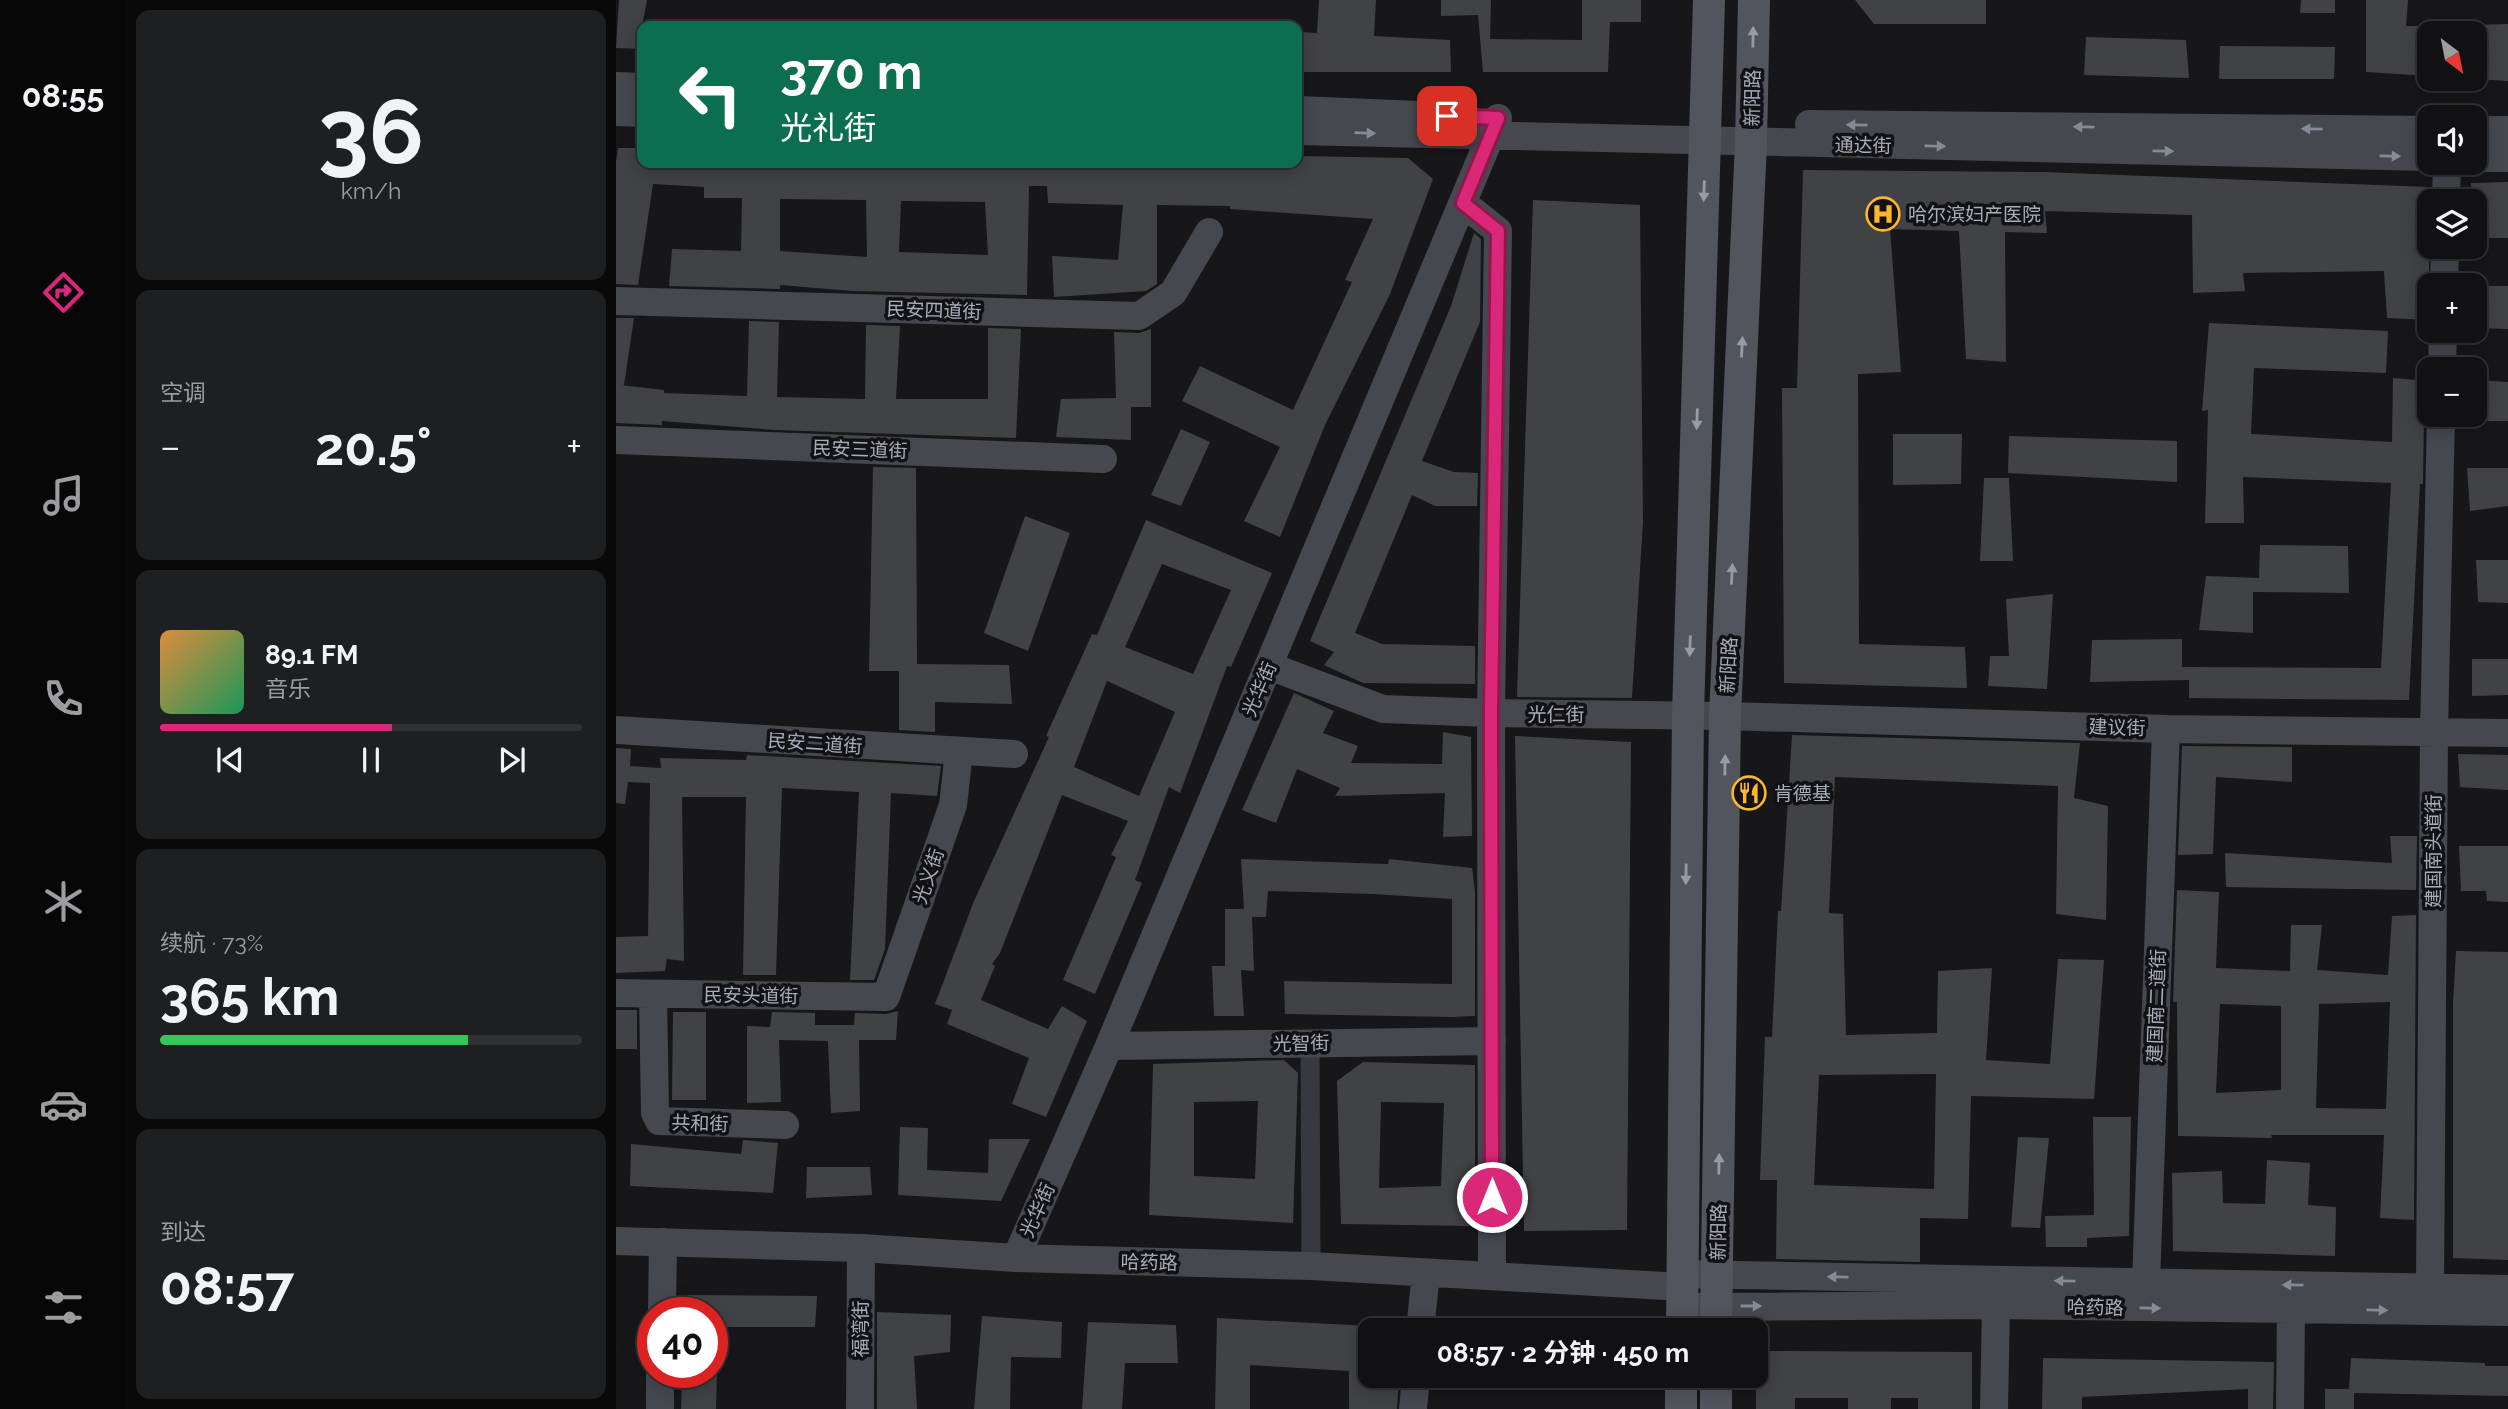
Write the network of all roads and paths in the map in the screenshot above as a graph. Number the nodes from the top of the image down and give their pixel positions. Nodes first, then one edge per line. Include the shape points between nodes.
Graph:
1 (1709, 0) edge
2 (1754, 0) edge
3 (616, 86) edge
4 (637, 87) edge
5 (1302, 110) edge
6 (616, 112) edge
7 (637, 113) edge
8 (1494, 127) junction
9 (2417, 130) edge
10 (2487, 130) edge
11 (2508, 130) edge
12 (1302, 131) edge
13 (1706, 132) junction
14 (1751, 133) junction
15 (2417, 157) edge
16 (2487, 158) edge
17 (2508, 158) edge
18 (1463, 203) junction
19 (1209, 232) dead end
20 (616, 301) edge
21 (2441, 427) edge
22 (616, 440) edge
23 (1103, 459) dead end
24 (1269, 666) junction
25 (1491, 713) junction
26 (1688, 715) junction
27 (1726, 716) junction
28 (2165, 729) junction
29 (616, 730) edge
30 (2434, 733) junction
31 (2508, 733) edge
32 (959, 752) junction
33 (1014, 754) dead end
34 (616, 993) edge
35 (653, 994) junction
36 (886, 998) joint
37 (1492, 1041) junction
38 (1310, 1043) junction
39 (1109, 1046) junction
40 (785, 1125) dead end
41 (616, 1241) edge
42 (663, 1242) junction
43 (861, 1248) junction
44 (1016, 1258) junction
45 (1311, 1266) junction
46 (1426, 1273) junction
47 (1717, 1275) junction
48 (1492, 1276) junction
49 (2146, 1283) junction
50 (2430, 1287) junction
51 (2508, 1289) edge
52 (662, 1297) edge
53 (1682, 1300) edge
54 (1996, 1305) junction
55 (2291, 1310) junction
56 (2508, 1312) edge
57 (1421, 1318) edge
58 (1716, 1318) edge
59 (660, 1388) edge
60 (1415, 1388) edge
61 (1681, 1388) edge
62 (1716, 1388) edge
63 (660, 1409) edge
64 (860, 1409) edge
65 (1413, 1409) edge
66 (1681, 1409) edge
67 (1716, 1409) edge
68 (1994, 1409) edge
69 (2290, 1409) edge

1 - 13 main road, 新阳路
14 -> 2 main road, 新阳路
3 - 4 street
5 - 8 street, 通达街
6 - 7 street
12 -> 8 street, 通达街
8 - 13 street, 通达街
8 - 18 street, 光华街
9 -> 14 street, 通达街
10 - 11 street
13 - 14 street, 通达街
13 -> 26 main road, 新阳路
14 -> 15 street, 通达街
27 -> 14 main road, 新阳路
16 - 17 street
18 - 24 street, 光华街
18 - 25 street via 1498,231
19 - 20 street, 民安四道街 via 1173,293 1139,316
21 - 30 street, 建国南头道街
22 - 23 street, 民安三道街
24 - 25 street, 光仁街 via 1382,709
24 - 39 street, 光华街
25 - 26 street, 光仁街
25 - 37 street
26 - 27 street, 光仁街
26 -> 53 main road, 新阳路
27 - 28 street, 建议街
47 -> 27 main road, 新阳路
28 - 30 street, 建议街
28 - 49 street, 建国南二道街
29 - 32 street, 民安二道街
30 - 31 street, 建议街
30 - 50 street, 建国南头道街
32 - 33 street, 民安二道街
32 - 36 street, 光义街 via 953,805
34 - 35 street, 民安头道街
35 - 36 street, 民安头道街
35 - 40 street, 共和街 via 655,1113 659,1121
37 - 38 street, 光智街
37 - 48 street
38 - 39 street, 光智街
38 - 45 street
39 - 44 street, 光华街
41 - 42 street, 哈药路
42 - 43 street, 哈药路
42 - 52 street
43 - 44 street, 哈药路
43 - 64 street, 福湾街
44 - 45 street, 哈药路
45 - 46 street, 哈药路
46 - 48 street, 哈药路
46 - 57 street
49 -> 47 street, 哈药路
47 - 53 street, 哈药路
47 - 58 main road, 新阳路
48 - 53 street, 哈药路
50 -> 49 street, 哈药路
50 - 51 street, 哈药路
53 - 58 street, 哈药路
54 -> 55 street, 哈药路
58 -> 54 street, 哈药路
54 - 68 street
55 -> 56 street, 哈药路
55 - 69 street
59 - 63 street
60 - 65 street
61 - 66 main road
62 - 67 main road

